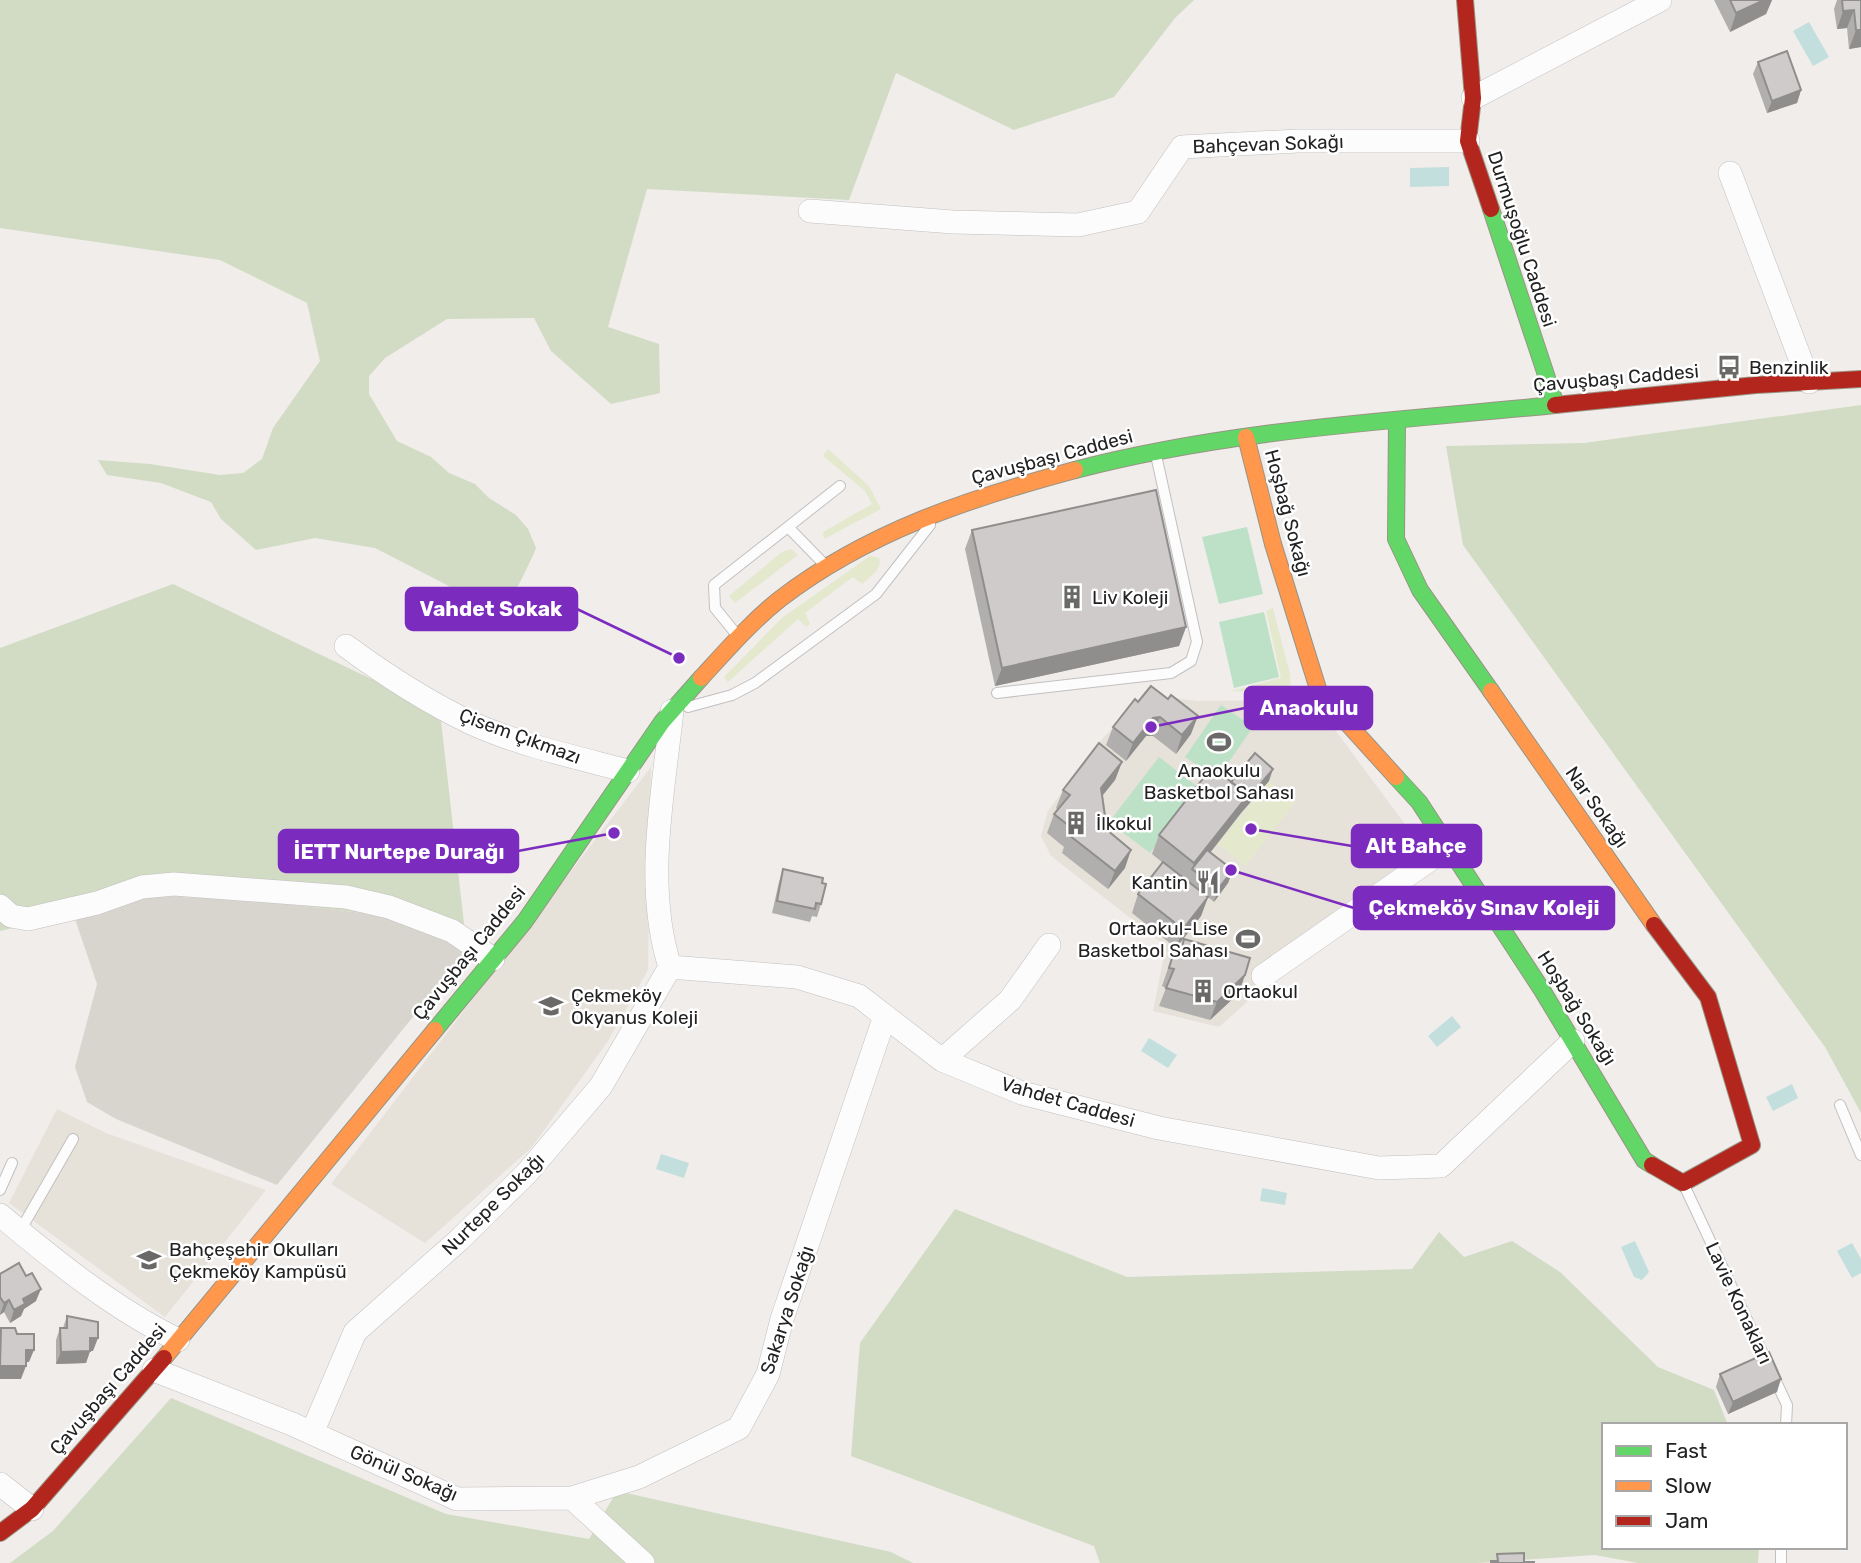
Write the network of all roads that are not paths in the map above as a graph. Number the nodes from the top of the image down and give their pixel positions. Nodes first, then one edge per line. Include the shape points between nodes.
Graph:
1 (1465, 0) edge
2 (1660, 0) edge
3 (1473, 98) junction
4 (1468, 141) junction
5 (1730, 173) dead end
6 (810, 211) dead end
7 (1861, 379) edge
8 (1809, 382) junction
9 (1556, 405) junction
10 (1397, 422) junction
11 (1246, 437) junction
12 (1155, 452) junction
13 (840, 486) dead end
14 (939, 513) junction
15 (788, 527) junction
16 (827, 568) junction
17 (738, 638) junction
18 (346, 646) dead end
19 (997, 693) dead end
20 (672, 712) junction
21 (628, 771) junction
22 (1448, 847) junction
23 (0, 906) edge
24 (1049, 946) dead end
25 (493, 959) junction
26 (670, 967) junction
27 (1263, 976) dead end
28 (885, 1016) junction
29 (1573, 1041) junction
30 (942, 1060) junction
31 (1840, 1105) dead end
32 (73, 1139) dead end
33 (1861, 1155) edge
34 (12, 1163) dead end
35 (1683, 1183) junction
36 (0, 1189) edge
37 (0, 1215) edge
38 (20, 1231) junction
39 (178, 1340) junction
40 (154, 1370) junction
41 (1786, 1423) edge
42 (312, 1433) junction
43 (0, 1484) edge
44 (572, 1498) junction
45 (33, 1509) junction
46 (0, 1533) edge
47 (643, 1563) edge

1 - 3 main road, Durmuşoğlu Caddesi
2 - 3 street
3 - 4 main road, Durmuşoğlu Caddesi
4 - 6 street, Bahçevan Sokağı via 1298,141 1182,147 1138,212 1078,225 953,222
4 - 9 main road, Durmuşoğlu Caddesi
5 - 8 street
7 - 8 main road, Çavuşbaşı Caddesi
8 - 9 main road, Çavuşbaşı Caddesi
9 - 10 main road, Çavuşbaşı Caddesi
10 - 11 main road, Çavuşbaşı Caddesi
10 - 35 main road, Nar Sokağı via 1396,538 1420,590 1708,997 1752,1144
11 - 12 main road, Çavuşbaşı Caddesi
11 - 22 main road, Hoşbağ Sokağı via 1273,544 1320,692 1419,802
12 - 14 main road, Çavuşbaşı Caddesi via 988,493
12 - 19 lane via 1197,642 1191,661 1171,673
13 - 15 lane
14 - 16 main road, Çavuşbaşı Caddesi via 895,529
14 - 20 lane via 876,594 755,683 732,695
15 - 16 lane
15 - 17 lane via 714,584 715,608
16 - 17 main road, Çavuşbaşı Caddesi via 780,599
17 - 20 main road, Çavuşbaşı Caddesi
18 - 21 street, Çisem Çıkmazı via 382,673 470,722 548,750
20 - 21 main road, Çavuşbaşı Caddesi
20 - 26 street via 659,832 659,933
21 - 25 main road, Çavuşbaşı Caddesi via 525,921
22 - 27 street
22 - 29 main road, Hoşbağ Sokağı
23 - 25 street via 11,916 28,919 142,887 174,884 346,897 389,907 452,931
24 - 30 street via 1010,1000
25 - 39 main road, Çavuşbaşı Caddesi
26 - 28 street, Vahdet Caddesi via 797,978 859,996
26 - 42 street, Nurtepe Sokağı via 601,1086 526,1174 355,1332
28 - 30 street, Vahdet Caddesi
28 - 44 street, Sakarya Sokağı via 782,1319 768,1374 739,1428 639,1476
29 - 30 street, Vahdet Caddesi via 1441,1166 1379,1168 1159,1128 1022,1093
29 - 35 main road, Hoşbağ Sokağı via 1644,1160
31 - 33 lane
32 - 38 lane
34 - 36 lane
35 - 41 lane, Lavie Konakları via 1787,1405
37 - 38 street
38 - 39 street via 53,1260 149,1326
39 - 40 main road, Çavuşbaşı Caddesi
40 - 42 street, Gönül Sokağı
40 - 45 main road, Çavuşbaşı Caddesi
42 - 44 street, Gönül Sokağı via 457,1499
43 - 45 street
44 - 47 street
45 - 46 main road, Çavuşbaşı Caddesi

